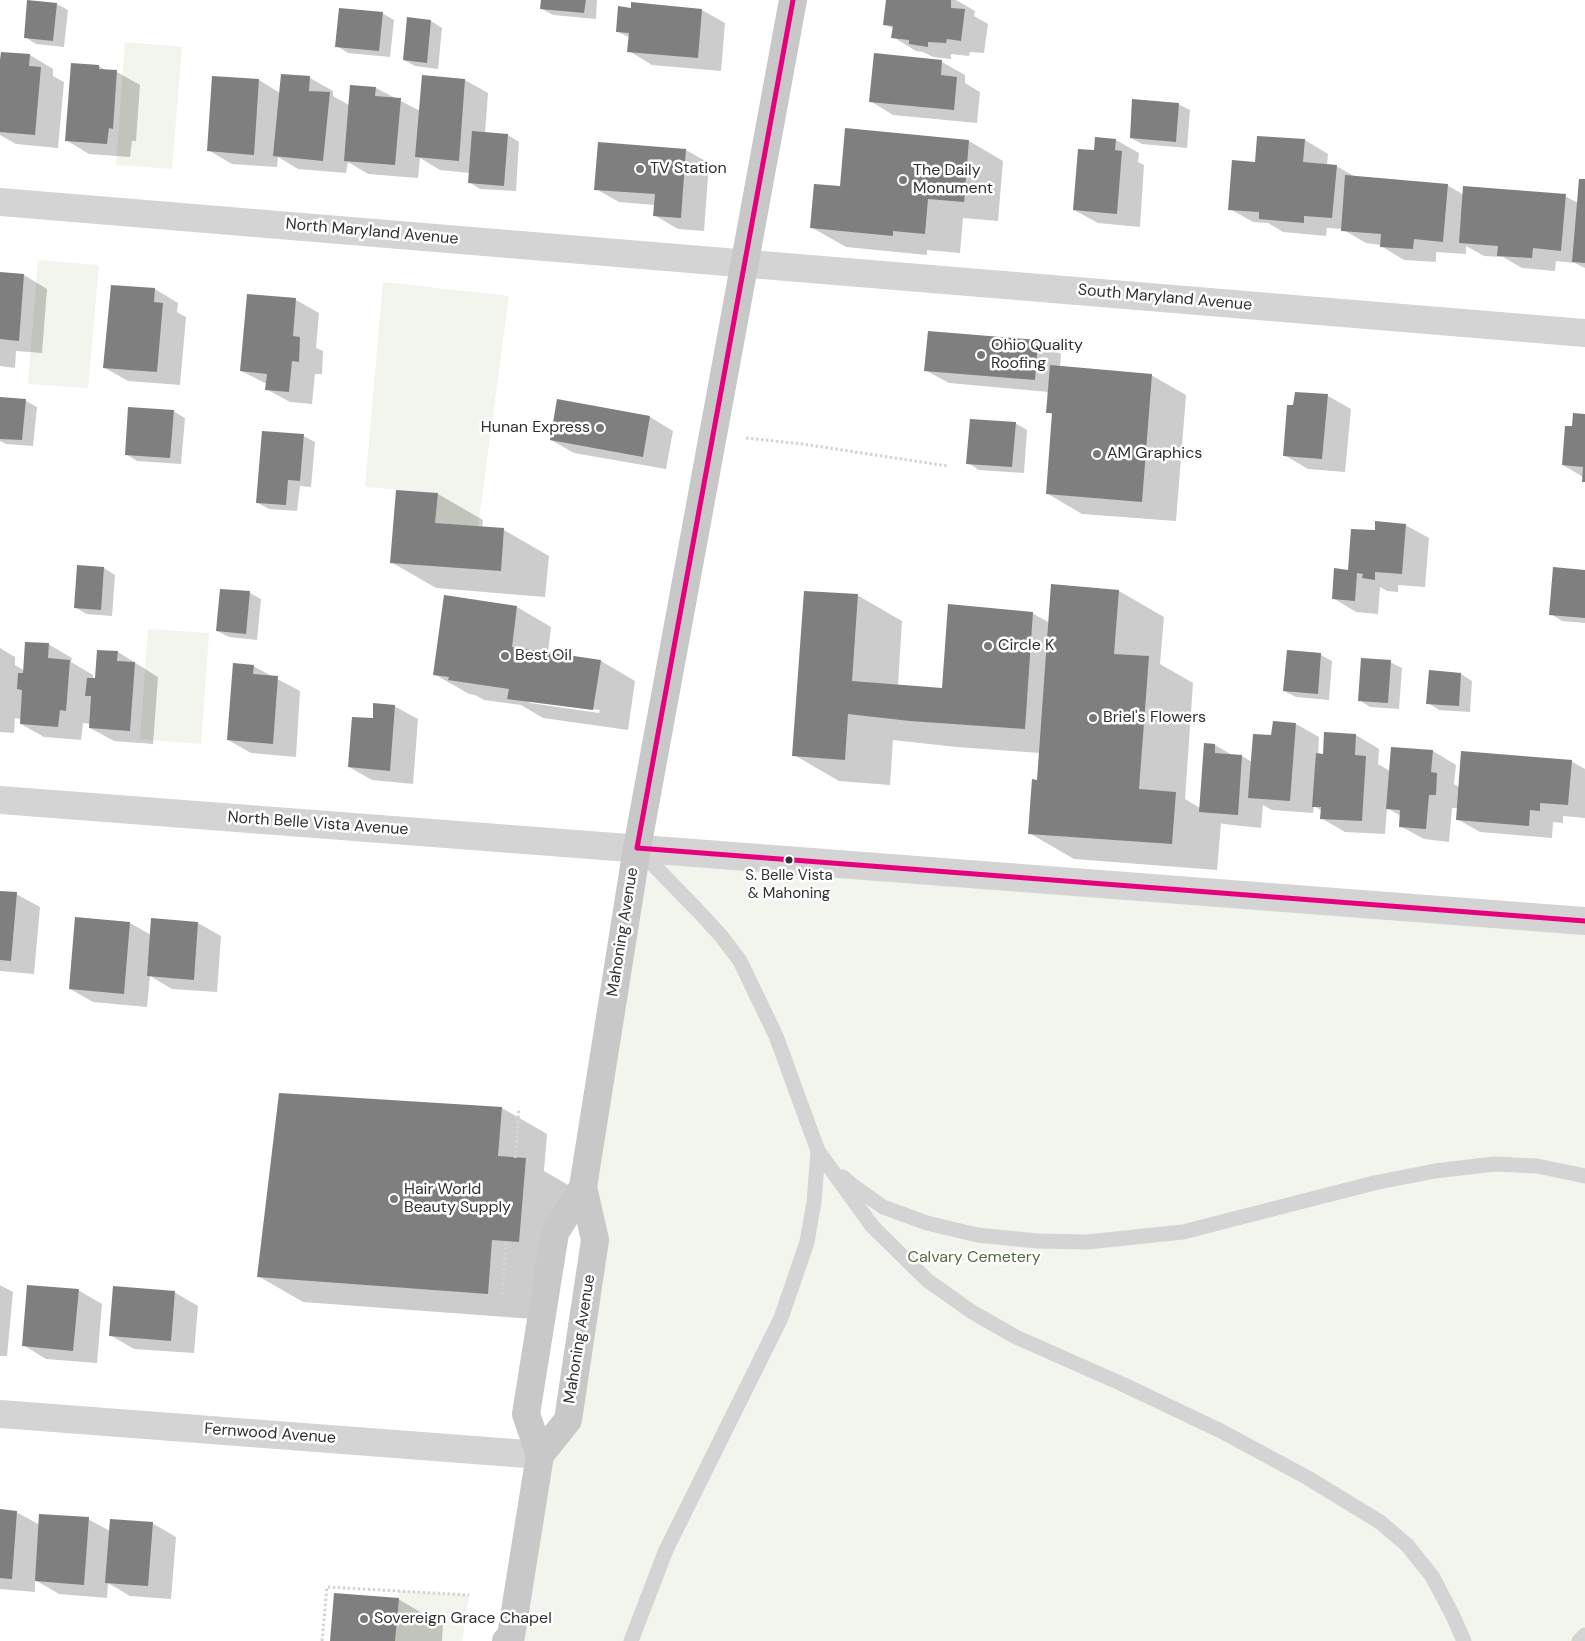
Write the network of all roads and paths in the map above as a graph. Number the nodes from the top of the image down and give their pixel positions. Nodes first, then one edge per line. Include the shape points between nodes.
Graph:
1 (793, 0) edge
2 (0, 202) edge
3 (744, 263) junction
4 (1585, 333) edge
5 (713, 435) junction
6 (948, 466) dead end
7 (0, 800) edge
8 (637, 848) junction
9 (1585, 921) edge
10 (519, 1109) dead end
11 (818, 1151) junction
12 (516, 1158) dead end
13 (1585, 1176) edge
14 (583, 1186) junction
15 (506, 1241) dead end
16 (502, 1295) dead end
17 (0, 1414) edge
18 (540, 1455) junction
19 (469, 1595) dead end
20 (1585, 1635) edge
21 (511, 1639) edge
22 (322, 1641) edge
23 (631, 1641) edge
24 (1464, 1641) edge
25 (1579, 1641) edge

1 - 3 main road, Mahoning Avenue
2 - 3 street, North Maryland Avenue
3 - 4 street, South Maryland Avenue
3 - 5 main road, Mahoning Avenue
5 - 6 path via 813,445
5 - 8 main road, Mahoning Avenue
7 - 8 street, North Belle Vista Avenue
8 - 9 street, North Belle Vista Avenue
8 - 11 lane via 740,960 776,1036
8 - 14 main road, Mahoning Avenue
10 - 12 path
11 - 13 lane via 852,1185 884,1207 927,1223 977,1235 1037,1241 1086,1242 1184,1232 1374,1183 1494,1164 1537,1166
11 - 23 lane via 814,1202 806,1242 781,1318 666,1550
11 - 24 lane via 872,1226 927,1280 972,1312 1016,1337 1221,1431 1380,1522 1408,1545 1432,1576
14 - 18 main road, Mahoning Avenue via 555,1233 526,1414
14 - 18 main road, Mahoning Avenue via 596,1240 568,1420
15 - 16 path
17 - 18 street, Fernwood Avenue
18 - 21 main road, Mahoning Avenue
19 - 22 path via 327,1587
20 - 25 lane

